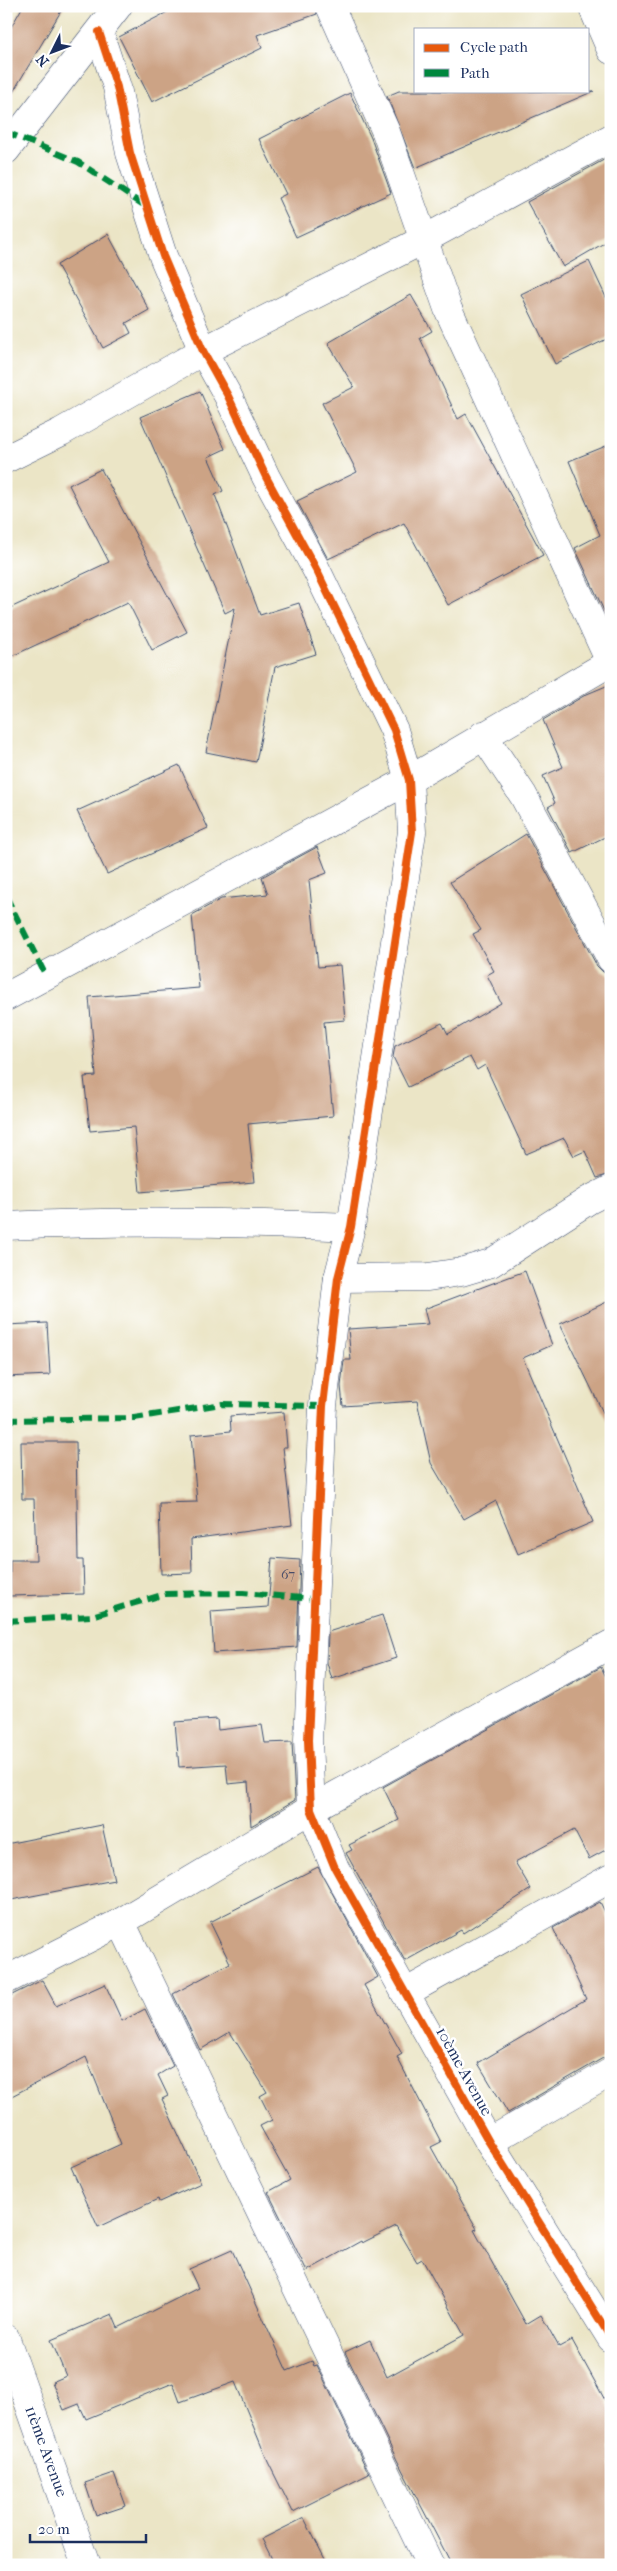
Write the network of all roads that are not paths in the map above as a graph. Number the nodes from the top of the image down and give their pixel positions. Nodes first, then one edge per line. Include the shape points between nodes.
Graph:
1 (118, 6) edge
2 (330, 6) edge
3 (592, 6) edge
4 (99, 32) junction
5 (611, 50) edge
6 (611, 138) edge
7 (6, 150) edge
8 (423, 240) junction
9 (203, 351) junction
10 (6, 459) edge
11 (610, 662) edge
12 (483, 735) junction
13 (409, 780) junction
14 (611, 959) edge
15 (6, 997) edge
16 (611, 1189) edge
17 (6, 1226) edge
18 (351, 1227) junction
19 (338, 1278) junction
20 (611, 1644) edge
21 (311, 1809) junction
22 (611, 1878) edge
23 (121, 1922) junction
24 (6, 1980) edge
25 (405, 1993) junction
26 (611, 2072) edge
27 (488, 2142) junction
28 (611, 2338) edge
29 (8, 2349) edge
30 (86, 2565) edge
31 (430, 2565) edge

1 - 4 street
2 - 8 street via 386,132
3 - 5 street
4 - 7 street
4 - 9 street, 10ème Avenue via 117,87 130,154 164,256
6 - 8 street
8 - 9 street
8 - 11 street via 448,310
9 - 10 street via 61,432
9 - 13 street, 10ème Avenue via 316,569 394,730
11 - 12 street
12 - 13 street
12 - 14 street via 523,795
13 - 15 street
13 - 18 street, 10ème Avenue via 412,832
16 - 19 street via 491,1263 428,1277
17 - 18 street via 193,1221
18 - 19 street, 10ème Avenue
19 - 21 street, 10ème Avenue via 323,1406 308,1740
20 - 21 street
21 - 23 street
21 - 25 street, 10ème Avenue via 335,1868
22 - 25 street
23 - 24 street
23 - 31 street
25 - 27 street, 10ème Avenue
26 - 27 street
27 - 28 street, 10ème Avenue
29 - 30 street, 11ème Avenue

